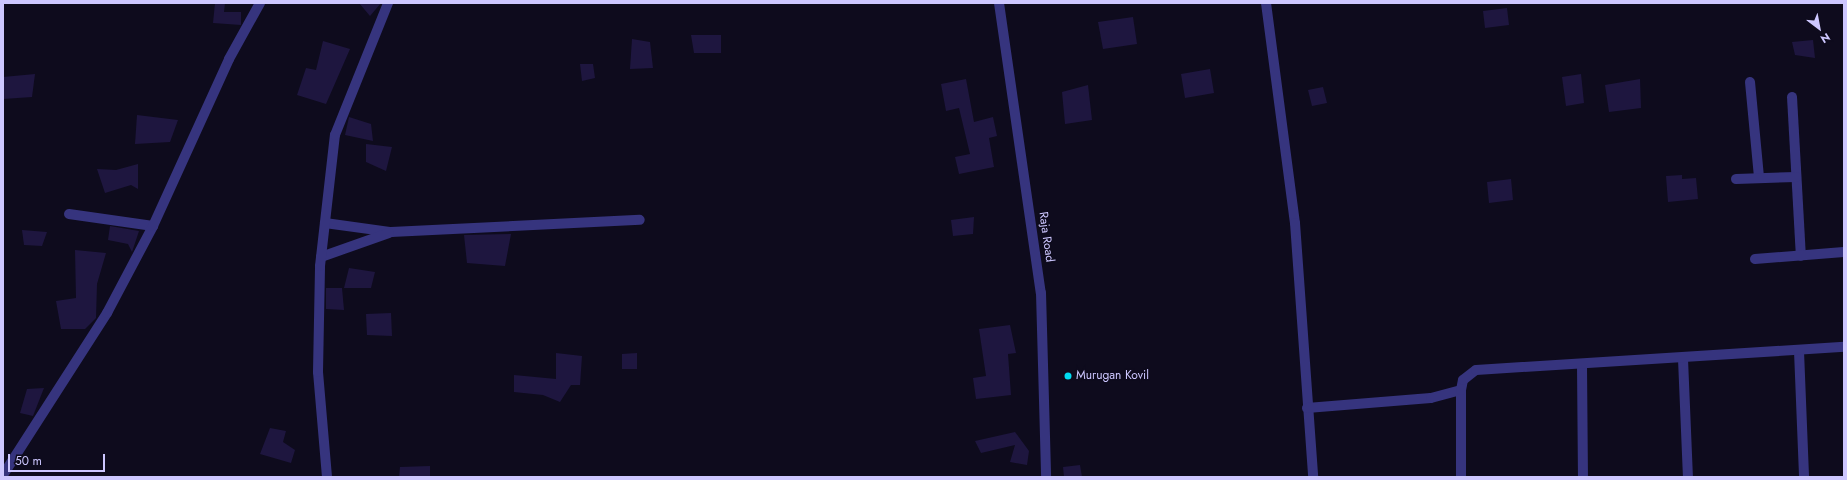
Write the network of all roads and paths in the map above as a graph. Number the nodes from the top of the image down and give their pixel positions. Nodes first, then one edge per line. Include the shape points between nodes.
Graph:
1 (260, 3) edge
2 (388, 3) edge
3 (999, 3) edge
4 (1266, 3) edge
5 (1750, 82) dead end
6 (1792, 97) dead end
7 (1796, 177) junction
8 (1758, 178) junction
9 (1736, 179) dead end
10 (69, 214) dead end
11 (640, 220) dead end
12 (325, 223) junction
13 (153, 226) junction
14 (391, 232) junction
15 (1844, 252) edge
16 (1801, 256) junction
17 (321, 258) junction
18 (1755, 259) dead end
19 (1844, 347) edge
20 (1799, 351) junction
21 (1683, 359) junction
22 (1582, 366) junction
23 (1461, 390) junction
24 (1307, 408) junction
25 (3, 474) edge
26 (327, 477) edge
27 (1046, 477) edge
28 (1313, 477) edge
29 (1461, 477) edge
30 (1583, 477) edge
31 (1688, 477) edge
32 (1804, 477) edge

1 - 13 street via 229,59
2 - 12 street via 336,135
3 - 27 street, Raja Road via 1041,292
4 - 24 street via 1295,223
5 - 8 street
6 - 7 street
7 - 8 street
7 - 16 street
8 - 9 street
10 - 13 street
11 - 14 street
12 - 14 street
12 - 17 street
13 - 25 street via 108,313
14 - 17 street
15 - 16 street
16 - 18 street
17 - 26 street via 318,372
19 - 20 street
20 - 21 street
20 - 32 street
21 - 22 street
21 - 31 street
22 - 23 street via 1476,370 1463,380
22 - 30 street
23 - 24 street via 1431,398
23 - 29 street
24 - 28 street

